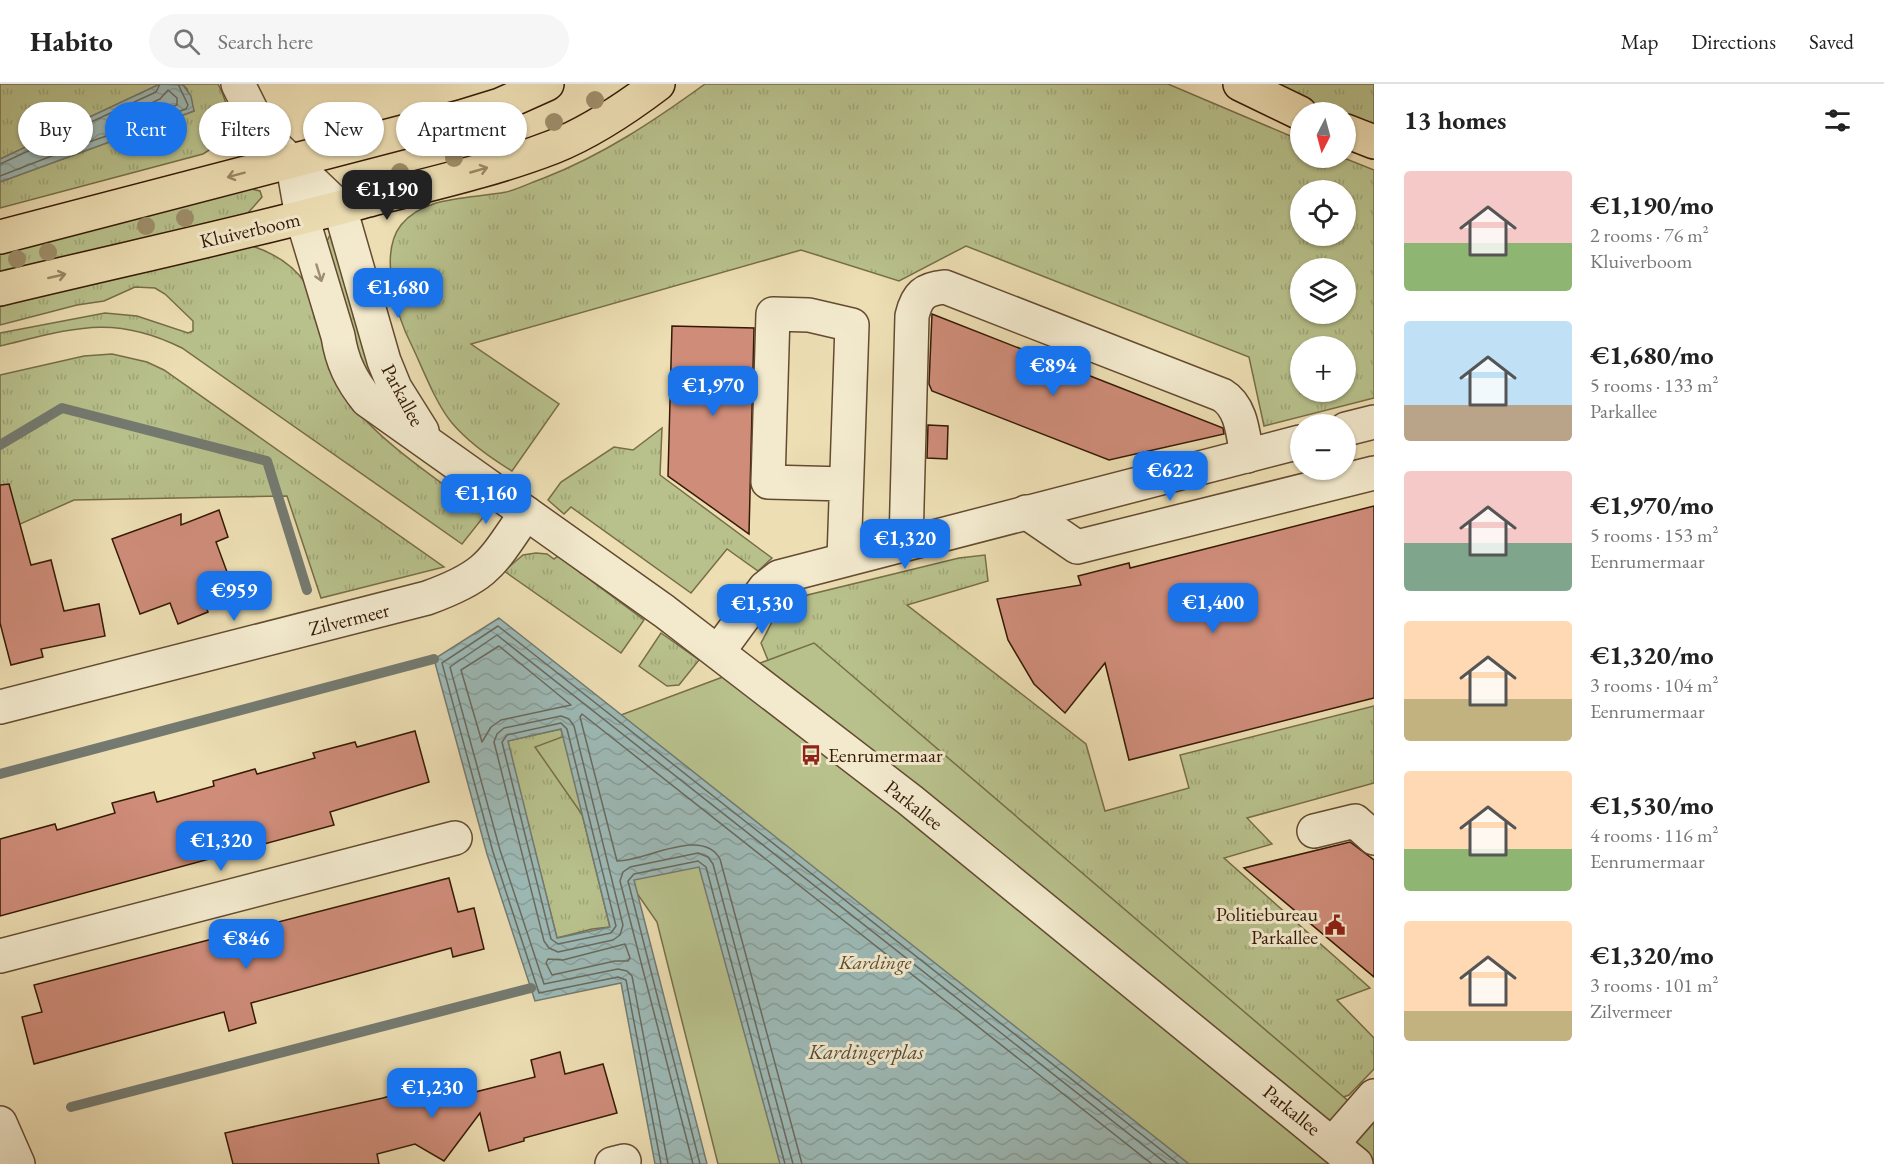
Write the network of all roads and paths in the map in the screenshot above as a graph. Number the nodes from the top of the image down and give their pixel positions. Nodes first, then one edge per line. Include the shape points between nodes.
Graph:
1 (238, 84) edge
2 (547, 84) edge
3 (658, 84) edge
4 (1240, 84) edge
5 (1290, 107) edge
6 (1356, 135) edge
7 (1374, 142) edge
8 (292, 160) junction
9 (340, 208) junction
10 (302, 217) junction
11 (0, 237) edge
12 (0, 289) edge
13 (1374, 422) edge
14 (1356, 426) edge
15 (429, 443) junction
16 (1290, 445) edge
17 (1247, 456) junction
18 (1374, 473) edge
19 (846, 484) junction
20 (1026, 512) junction
21 (526, 513) junction
22 (906, 543) junction
23 (843, 559) junction
24 (718, 652) junction
25 (0, 707) edge
26 (1314, 831) dead end
27 (455, 838) dead end
28 (1374, 838) edge
29 (0, 956) edge
30 (1374, 1096) edge
31 (0, 1123) edge
32 (1344, 1154) edge
33 (18, 1164) edge

1 - 8 street via 264,136
2 - 8 main road via 471,114
9 -> 3 main road, Kluiverboom via 555,146 628,106
4 - 5 main road
6 - 7 main road
8 - 9 street, Parkallee
8 - 10 street, Parkallee
8 -> 11 main road
9 - 10 main road, Kluiverboom
9 - 15 street, Parkallee via 384,361 395,388
12 -> 10 main road, Kluiverboom
10 -> 15 street, Parkallee via 347,371 368,400
13 - 14 street
15 - 21 street, Parkallee
16 - 17 street
17 - 20 street
17 - 22 street via 1239,418 1232,401 1222,395 945,287 929,289 916,298 912,316
18 - 20 street via 1077,547
19 - 19 street via 852,325 809,315 773,314 768,482
19 - 23 street
20 - 22 street
21 - 24 street, Parkallee
21 - 25 street, Zilvermeer via 492,562 462,585 394,608
22 - 23 street
23 - 24 street via 779,577 765,588
24 - 32 street, Parkallee via 910,800
26 - 28 street via 1355,821
27 - 29 street
30 - 32 street
31 - 33 street

